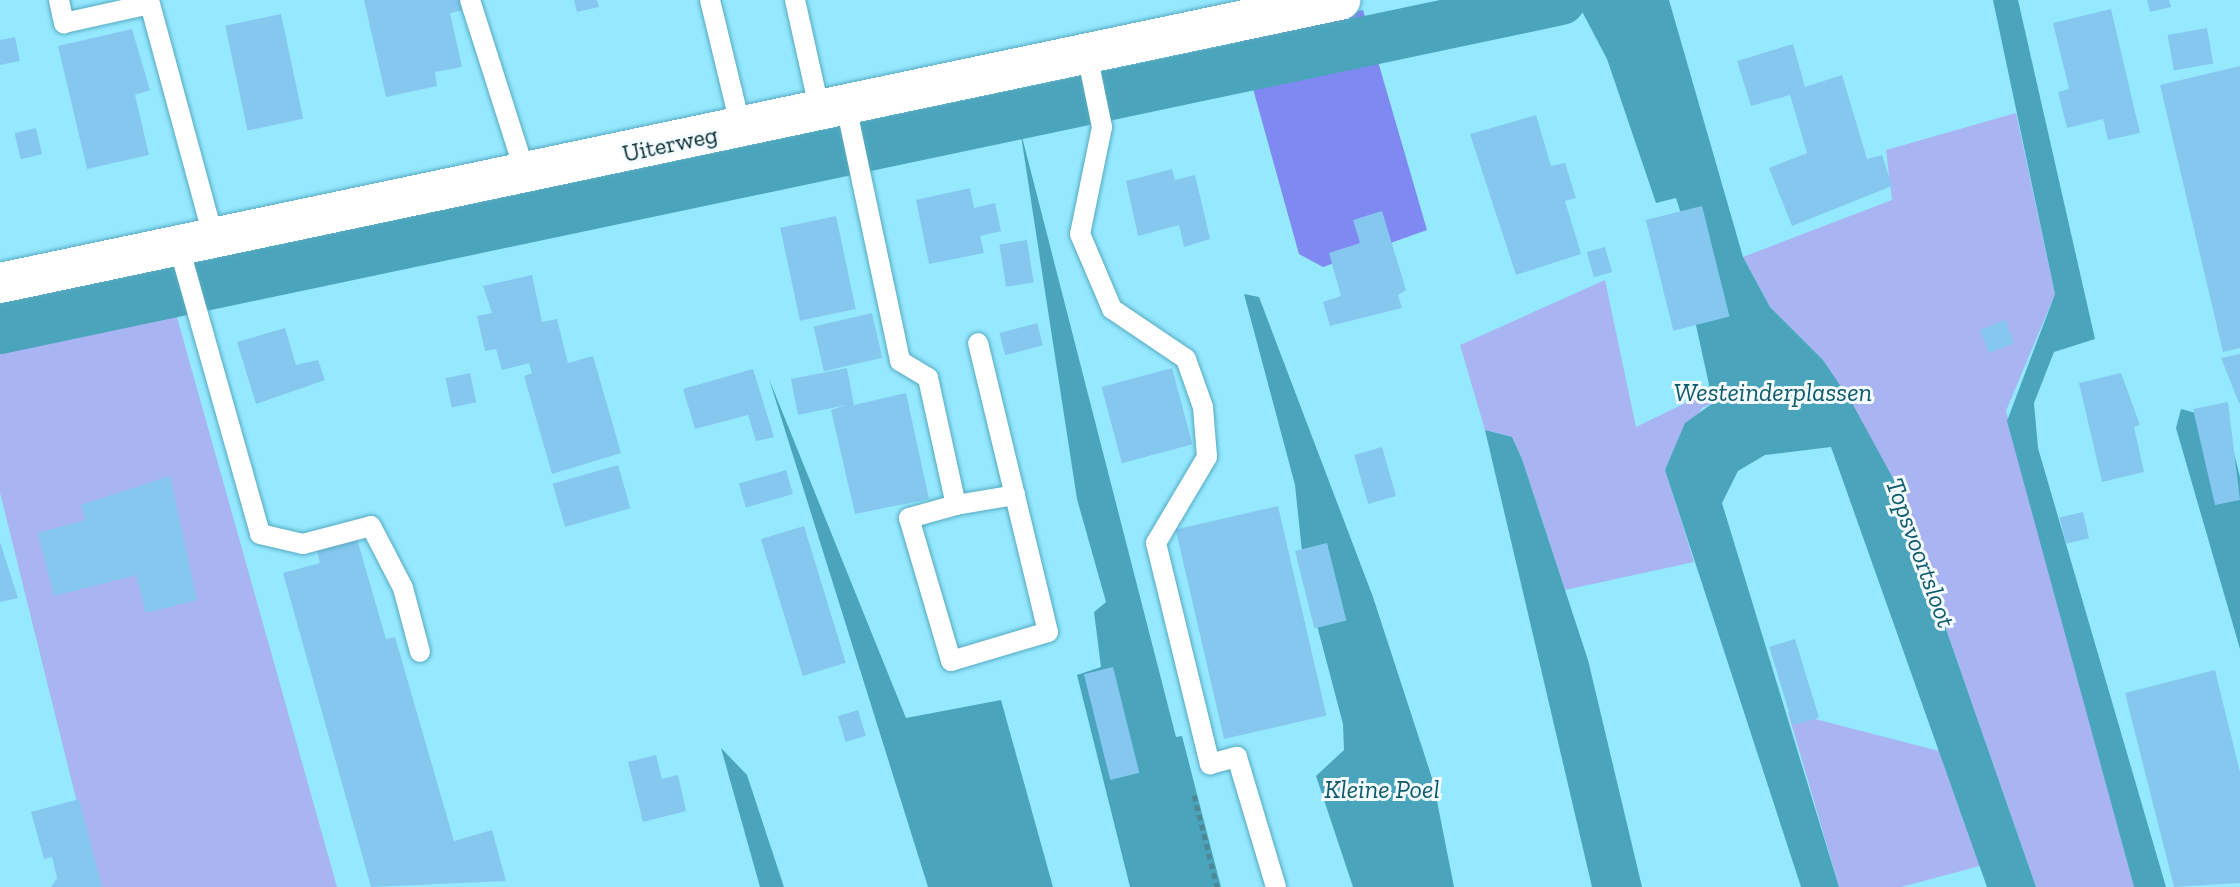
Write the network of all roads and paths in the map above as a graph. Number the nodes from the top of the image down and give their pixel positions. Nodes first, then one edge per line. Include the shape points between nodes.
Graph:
1 (59, 0) edge
2 (470, 0) edge
3 (710, 0) edge
4 (795, 0) edge
5 (1340, 0) edge
6 (1090, 67) junction
7 (741, 128) junction
8 (844, 128) junction
9 (526, 175) junction
10 (193, 253) junction
11 (0, 283) edge
12 (978, 343) dead end
13 (1015, 495) junction
14 (956, 505) junction
15 (420, 652) dead end
16 (1191, 782) dead end
17 (1217, 887) edge
18 (1276, 887) edge

1 - 10 lane via 64,23 150,4
2 - 9 lane
3 - 7 lane
4 - 8 lane
5 - 6 street, Uiterweg
6 - 8 street, Uiterweg
6 - 18 lane via 1100,111 1098,156 1083,194 1080,234 1112,309 1186,359 1203,407 1207,457 1156,543 1210,764 1237,757
7 - 8 street, Uiterweg
7 - 9 street, Uiterweg
8 - 14 lane via 900,361 928,378
9 - 10 street, Uiterweg
10 - 11 street, Uiterweg
10 - 15 lane via 192,309 260,534 303,544 371,526 403,588
12 - 13 lane
13 - 14 lane
13 - 14 lane via 1048,632 951,661 909,518
16 - 17 path

